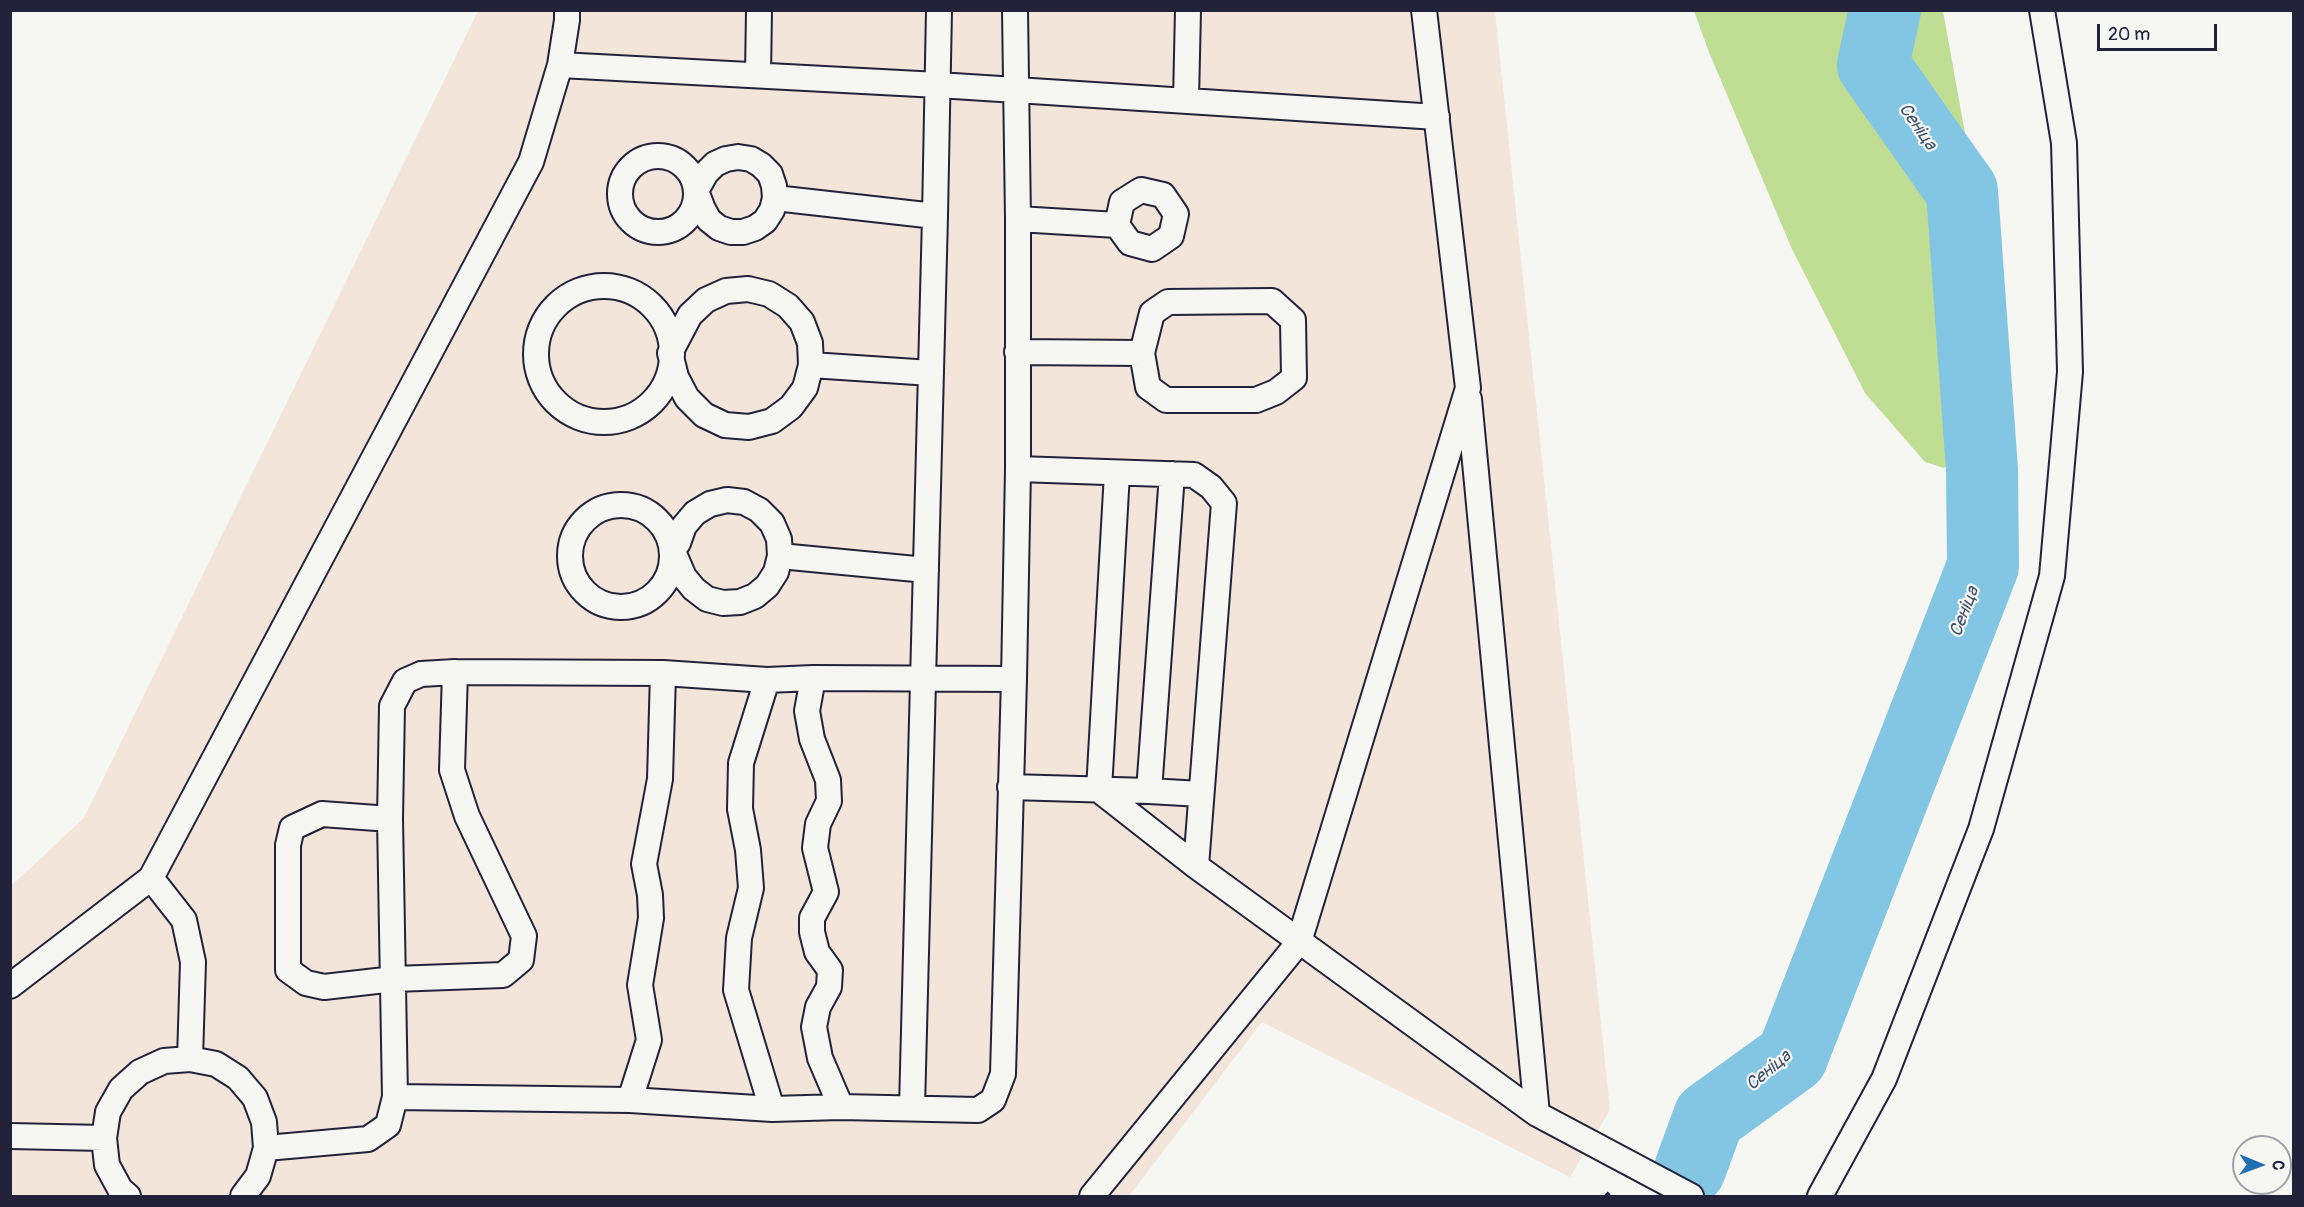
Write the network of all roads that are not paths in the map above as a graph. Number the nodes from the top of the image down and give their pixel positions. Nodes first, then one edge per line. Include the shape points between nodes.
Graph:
1 (567, 10) edge
2 (759, 10) edge
3 (939, 10) edge
4 (1015, 10) edge
5 (1188, 10) edge
6 (1424, 10) edge
7 (2042, 10) edge
8 (560, 65) junction
9 (758, 75) junction
10 (938, 85) junction
11 (1016, 89) junction
12 (1186, 100) junction
13 (1437, 117) junction
14 (776, 198) junction
15 (935, 216) junction
16 (1018, 219) junction
17 (1117, 225) dead end
18 (1017, 352) junction
19 (670, 353) junction
20 (1142, 353) junction
21 (812, 364) junction
22 (931, 373) junction
23 (1468, 388) junction
24 (1018, 469) junction
25 (1118, 473) junction
26 (1172, 474) junction
27 (672, 549) junction
28 (780, 556) junction
29 (926, 570) junction
30 (455, 672) junction
31 (663, 673) junction
32 (813, 678) junction
33 (923, 679) junction
34 (1014, 679) junction
35 (767, 680) junction
36 (1010, 787) junction
37 (1099, 790) junction
38 (1149, 791) junction
39 (1201, 794) junction
40 (390, 819) junction
41 (1196, 866) junction
42 (151, 878) junction
43 (1299, 942) junction
44 (394, 979) junction
45 (10, 986) edge
46 (190, 1059) junction
47 (395, 1097) junction
48 (630, 1100) junction
49 (842, 1107) junction
50 (912, 1108) junction
51 (772, 1109) junction
52 (1537, 1114) junction
53 (10, 1136) edge
54 (104, 1138) junction
55 (266, 1148) junction
56 (128, 1197) edge
57 (243, 1197) edge
58 (1092, 1197) edge
59 (1691, 1197) edge
60 (1820, 1197) edge

1 - 8 lane
2 - 9 lane
3 - 10 lane
4 - 11 lane
5 - 12 lane
6 - 13 lane
7 - 60 lane via 2064,144 2070,372 2052,576 1981,830 1884,1079
8 - 9 lane
8 - 42 lane via 531,162
9 - 10 lane
10 - 11 lane
10 - 15 lane
11 - 12 lane
11 - 16 lane
12 - 13 lane
13 - 23 lane
14 - 14 lane via 765,221 756,228 731,232 709,220 696,191 715,164 738,157 751,159 766,170
14 - 15 lane
15 - 22 lane
16 - 17 lane
16 - 18 lane
18 - 20 lane
18 - 24 lane
19 - 19 lane via 668,384 654,403 634,417 611,423 588,421 566,411 549,394 538,373 536,351 540,330 551,311 568,296 588,287 610,285 631,290 650,302 664,318 672,339
19 - 21 lane via 687,398 704,415 725,425 749,427 772,421 791,407 805,388
19 - 21 lane via 690,315 706,300 726,291 748,289 769,294 788,306 802,322
20 - 20 lane via 1152,313 1168,302 1272,302 1293,320 1294,378 1276,392 1256,400 1166,400 1149,387
21 - 22 lane
22 - 29 lane
23 - 43 lane
23 - 52 lane
24 - 25 lane
24 - 34 lane
25 - 26 lane
25 - 37 lane
26 - 38 lane
26 - 39 lane via 1194,475 1224,503
27 - 27 lane via 669,577 661,590 632,607 600,603 576,581 570,565 576,531 602,508 619,505 637,507 652,515 664,527
27 - 28 lane via 694,590 723,603 755,596 776,572
27 - 28 lane via 695,513 727,500 744,502 772,523 779,538
28 - 29 lane
29 - 33 lane
30 - 31 lane
30 - 40 lane via 421,674 405,681 392,706
30 - 44 lane via 452,770 467,816 524,936 521,960 503,975
31 - 35 lane
31 - 48 lane via 660,779 644,864 651,918 640,985 649,1040
32 - 33 lane
32 - 35 lane
32 - 49 lane via 807,711 812,739 828,780 829,801 818,824 815,848 826,892 812,918 812,932 817,952 830,970 829,987 818,1007 814,1027 820,1058
33 - 34 lane
33 - 50 lane
34 - 36 lane
35 - 51 lane via 741,763 740,809 751,888 739,938 736,990
36 - 37 lane
36 - 50 lane via 1003,1074 993,1100 978,1110
37 - 38 lane
37 - 41 lane
38 - 39 lane
39 - 41 lane
40 - 44 lane
40 - 44 lane via 322,814 292,828 288,845 288,970 306,983 324,987
41 - 43 lane
42 - 45 lane
42 - 46 lane via 184,920 193,962
43 - 52 lane
43 - 58 lane
44 - 47 lane
46 - 54 lane via 164,1061 134,1077 121,1089 108,1112
46 - 55 lane via 216,1064 238,1078 255,1098 264,1122
47 - 48 lane
47 - 55 lane via 388,1125 368,1139
48 - 51 lane
49 - 50 lane
49 - 51 lane
52 - 59 lane
53 - 54 lane
54 - 56 lane via 107,1165
55 - 57 lane via 258,1176

